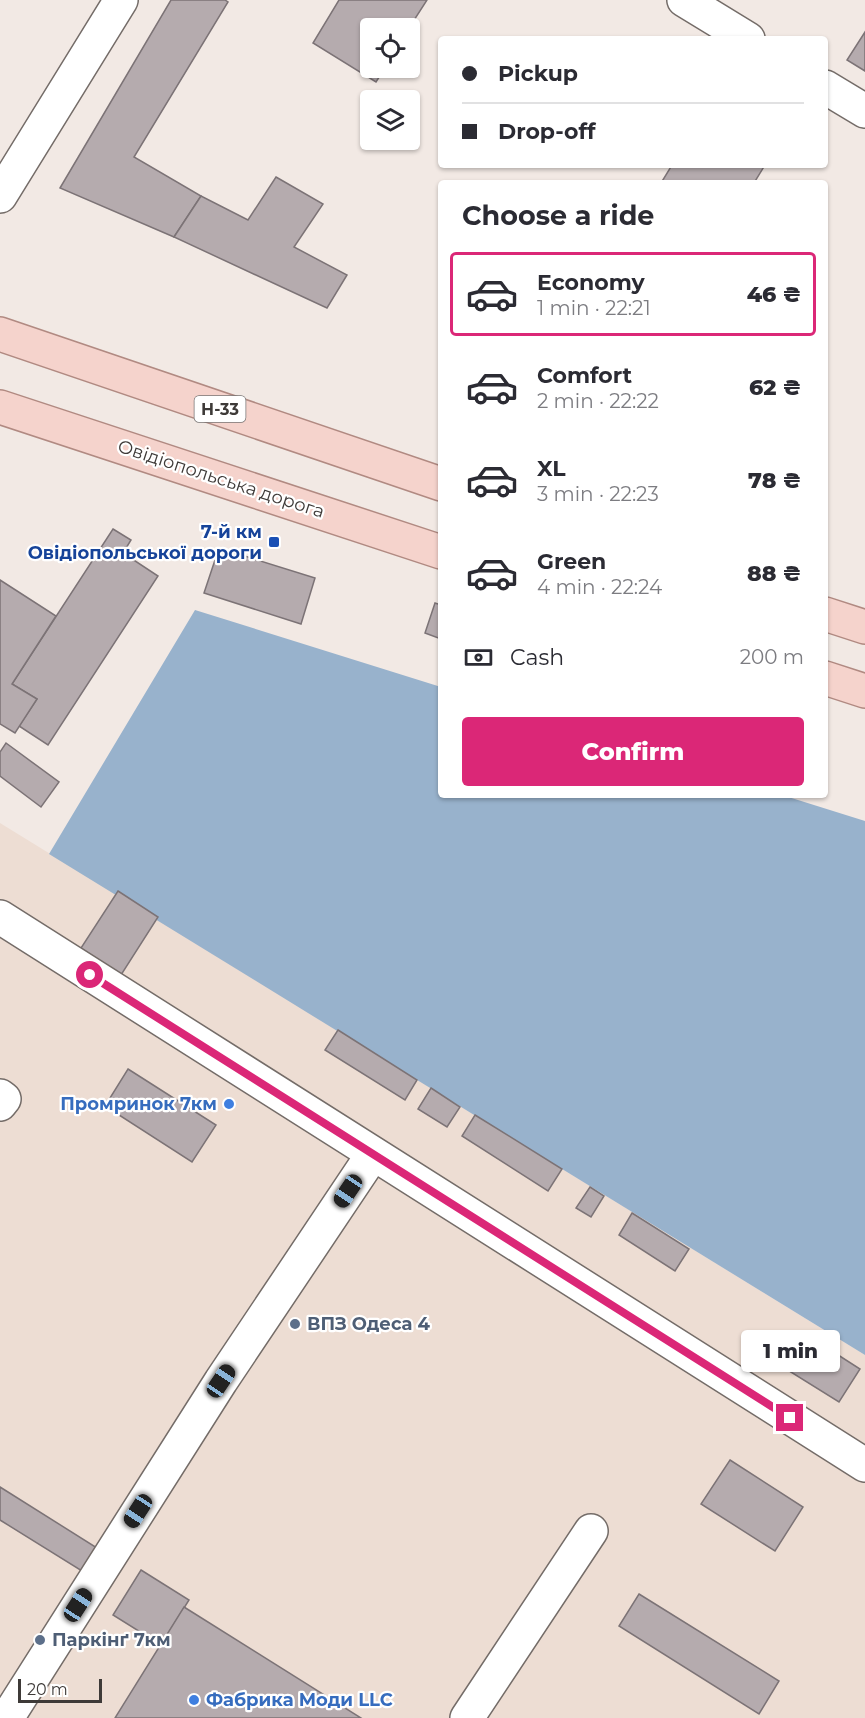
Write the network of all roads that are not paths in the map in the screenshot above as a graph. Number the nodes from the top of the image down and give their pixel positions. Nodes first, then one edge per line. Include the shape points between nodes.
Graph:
1 (121, 0) edge
2 (684, 0) edge
3 (743, 36) edge
4 (828, 89) edge
5 (865, 111) edge
6 (0, 196) edge
7 (0, 334) edge
8 (0, 407) edge
9 (438, 483) edge
10 (438, 551) edge
11 (828, 615) edge
12 (865, 627) edge
13 (828, 679) edge
14 (865, 691) edge
15 (0, 917) edge
16 (0, 1096) edge
17 (0, 1104) edge
18 (373, 1154) junction
19 (865, 1465) edge
20 (591, 1531) dead end
21 (7, 1718) edge
22 (467, 1718) edge

1 - 6 street
2 - 3 street
4 - 5 street
7 - 9 main road, Н-33
8 - 10 main road, Овідіопольська дорога
11 - 12 main road
13 - 14 main road
15 - 18 street
16 - 17 street via 4,1099
18 - 19 street
18 - 21 street via 221,1381
20 - 22 street

